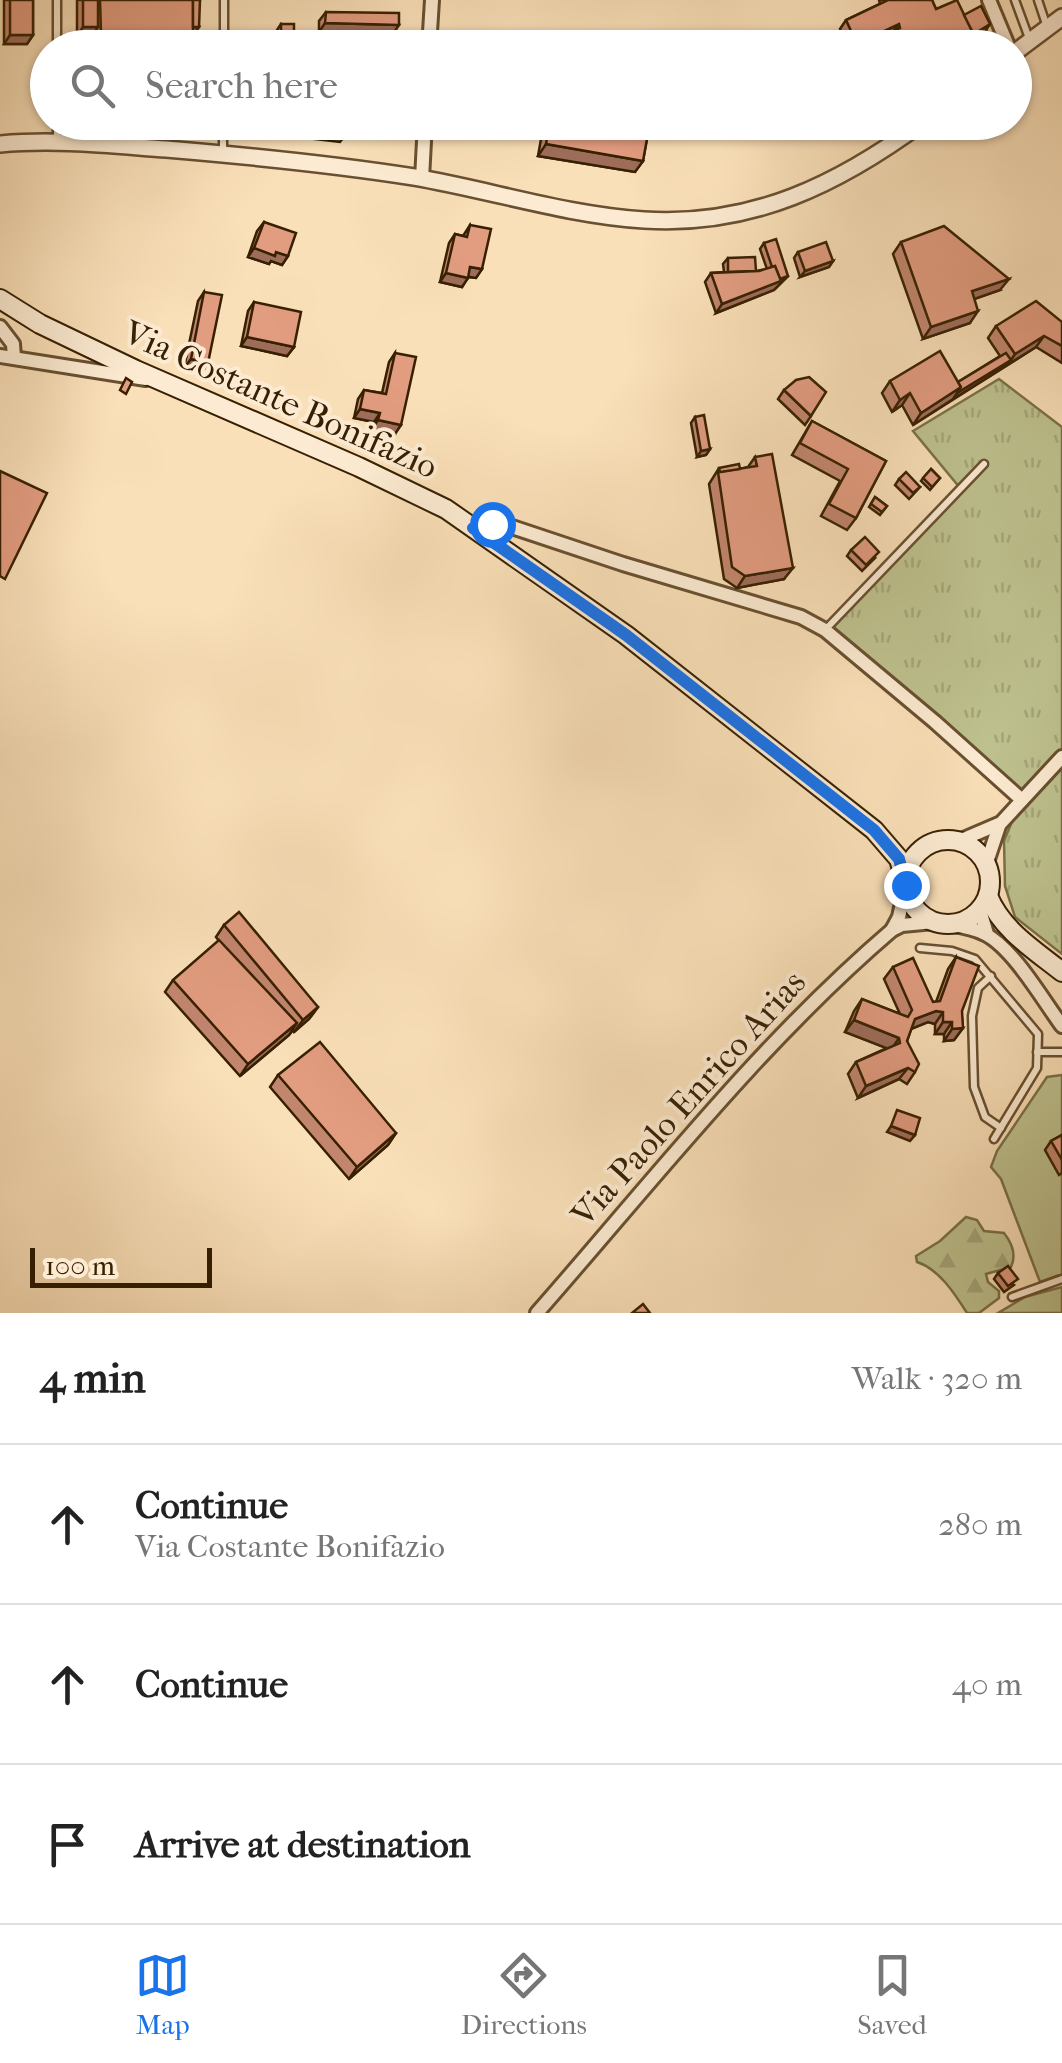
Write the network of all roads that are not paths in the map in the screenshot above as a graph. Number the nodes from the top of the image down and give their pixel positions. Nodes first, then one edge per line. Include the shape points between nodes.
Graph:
1 (57, 0) edge
2 (224, 0) edge
3 (432, 0) edge
4 (989, 0) edge
5 (1015, 0) edge
6 (1038, 0) edge
7 (1062, 17) edge
8 (1047, 28) junction
9 (57, 30) edge
10 (224, 30) edge
11 (430, 30) edge
12 (1002, 30) edge
13 (1026, 30) edge
14 (1032, 39) edge
15 (30, 139) edge
16 (121, 140) edge
17 (223, 140) edge
18 (424, 140) edge
19 (898, 140) edge
20 (0, 148) edge
21 (223, 154) junction
22 (422, 179) junction
23 (0, 285) edge
24 (0, 299) edge
25 (0, 327) edge
26 (94, 350) junction
27 (7, 357) edge
28 (162, 382) junction
29 (984, 464) dead end
30 (473, 528) junction
31 (825, 630) junction
32 (1062, 757) edge
33 (1022, 800) junction
34 (1000, 823) junction
35 (874, 830) junction
36 (959, 842) junction
37 (930, 844) junction
38 (986, 865) junction
39 (906, 883) junction
40 (984, 916) junction
41 (946, 923) junction
42 (892, 930) junction
43 (1014, 934) junction
44 (920, 948) dead end
45 (1062, 972) edge
46 (991, 975) junction
47 (1062, 1026) edge
48 (1037, 1052) junction
49 (1062, 1052) edge
50 (1000, 1128) junction
51 (994, 1138) dead end
52 (1062, 1279) edge
53 (1012, 1297) dead end
54 (538, 1313) edge

1 - 9 lane
2 - 10 lane
3 - 11 street
4 - 12 street
5 - 13 lane
6 - 8 lane
7 - 8 street
8 - 14 street
15 - 20 street
16 - 21 street
17 - 21 lane
18 - 22 street
19 - 22 street via 814,190 700,219 620,217
21 - 22 street
23 - 26 main road
24 - 26 main road
25 - 27 street via 12,344
26 - 28 main road, Via Costante Bonifazio
27 - 28 street
28 - 30 main road, Via Costante Bonifazio via 360,468
29 - 31 lane
30 - 31 street via 506,525 801,616
30 - 35 main road, Via Costante Bonifazio via 626,635
31 - 33 street
32 - 33 street
33 - 34 street
34 - 36 street
34 - 38 street
35 - 37 main road via 898,842
35 - 39 main road via 899,859
36 - 37 main road
36 - 38 main road
37 - 39 main road via 915,855
38 - 40 main road
39 - 41 main road via 916,910
39 - 42 street
40 - 41 main road
40 - 43 main road
40 - 43 main road via 997,916
40 - 47 street
41 - 42 street
42 - 54 street, Via Paolo Enrico Arias via 789,1027
43 - 45 main road
44 - 46 lane via 952,951
46 - 48 lane via 1038,1034
46 - 50 lane via 978,988 972,1016 974,1088 985,1117
48 - 49 lane
48 - 50 lane via 1036,1068
50 - 51 lane
52 - 53 lane

